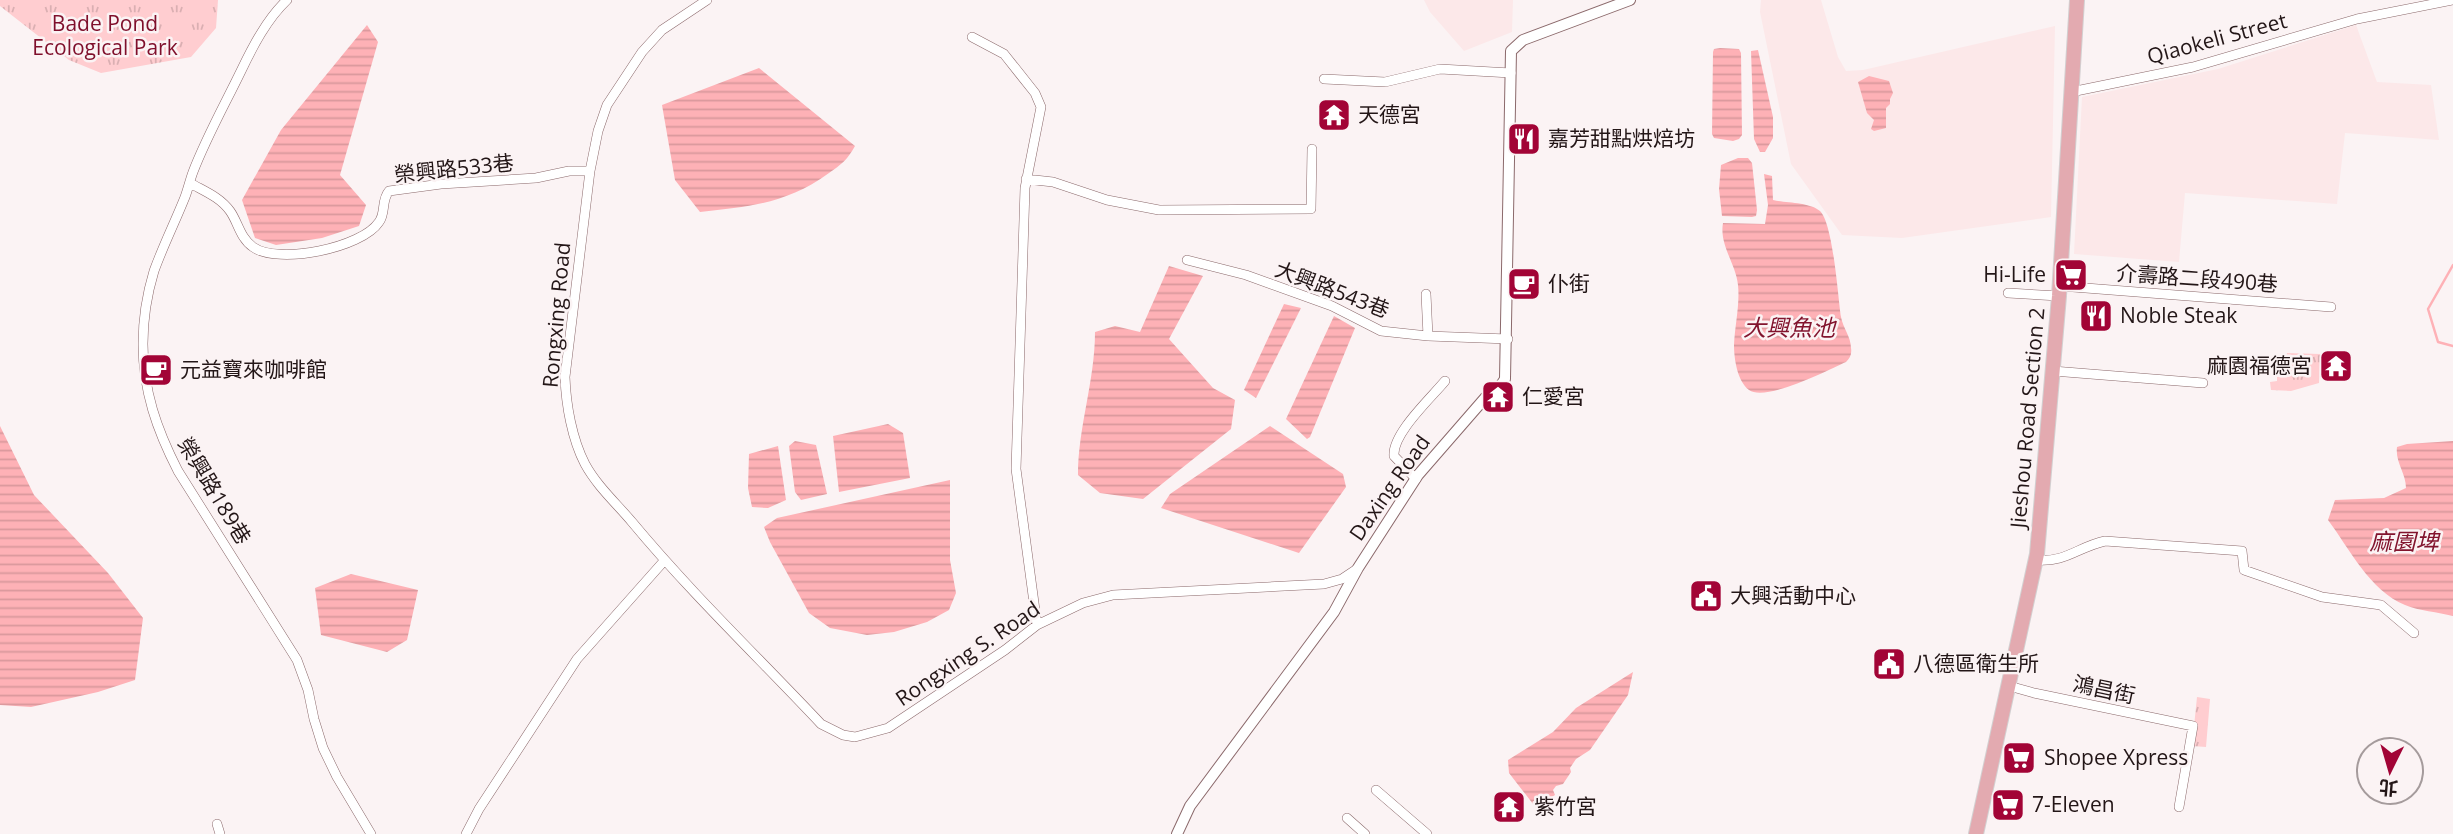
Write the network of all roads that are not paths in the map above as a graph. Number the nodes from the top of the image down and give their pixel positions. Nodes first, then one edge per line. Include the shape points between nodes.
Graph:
1 (287, 0) edge
2 (707, 0) edge
3 (1630, 0) edge
4 (2077, 0) edge
5 (2453, 0) edge
6 (972, 37) dead end
7 (1511, 74) junction
8 (1324, 79) dead end
9 (2071, 92) junction
10 (1312, 149) dead end
11 (590, 171) junction
12 (1026, 179) junction
13 (190, 183) junction
14 (1187, 260) dead end
15 (2059, 291) junction
16 (2008, 293) dead end
17 (1426, 294) dead end
18 (2331, 307) dead end
19 (1428, 336) junction
20 (1508, 339) junction
21 (2053, 370) junction
22 (1445, 382) dead end
23 (2203, 383) dead end
24 (1416, 479) junction
25 (2036, 560) junction
26 (664, 561) junction
27 (1358, 568) junction
28 (1037, 625) junction
29 (2414, 633) dead end
30 (2009, 686) junction
31 (1376, 790) dead end
32 (2179, 807) dead end
33 (1347, 818) dead end
34 (217, 824) dead end
35 (470, 833) edge
36 (220, 834) edge
37 (371, 834) edge
38 (1177, 834) edge
39 (1365, 834) edge
40 (1427, 834) edge
41 (1976, 834) edge

1 - 13 street, 榮興路189巷 via 275,11 249,55
2 - 11 street, Rongxing Road via 662,30 618,86 598,131
3 - 7 street, Daxing Road via 1523,40 1511,51
4 - 9 main road, Jieshou Road Section 2
5 - 9 street, Qiaokeli Street via 2357,19 2193,67
6 - 12 street via 1004,54 1041,107
7 - 8 street via 1440,69 1385,82
7 - 20 street, Daxing Road
9 - 15 main road, Jieshou Road Section 2
10 - 12 street via 1311,209 1159,210
11 - 13 street, 榮興路533巷 via 389,191 380,221 355,239 338,247 285,255 267,254 251,246 222,201
11 - 26 street, Rongxing Road via 565,377 568,405 584,462
12 - 28 street via 1016,469
13 - 37 street, 榮興路189巷 via 148,296 143,344 148,402 178,471 297,660 323,748
14 - 19 street, 大興路543巷 via 1246,275 1332,306 1381,331
15 - 16 street, 介壽路二段490巷
15 - 18 street, 介壽路二段490巷
15 - 21 main road, Jieshou Road Section 2
17 - 19 street
19 - 20 street, 大興路543巷
20 - 24 street, Daxing Road via 1505,379
21 - 23 street
21 - 25 main road, Jieshou Road Section 2
22 - 24 street via 1395,444 1394,456
24 - 27 street, Daxing Road
25 - 29 street via 2066,558 2089,544 2105,541 2242,551 2244,570 2322,597 2381,605
25 - 30 main road, Jieshou Road Section 2
26 - 28 street, Rongxing S. Road via 821,724 843,735 855,737 888,728
26 - 35 street via 577,659 479,809
27 - 28 street, Rongxing S. Road via 1324,584 1113,595 1083,603
27 - 38 street, Daxing Road via 1334,612 1190,806
30 - 32 street, 鴻昌街 via 2193,726
30 - 41 main road, Jieshou Road Section 2
31 - 40 street
33 - 39 street
34 - 36 street

